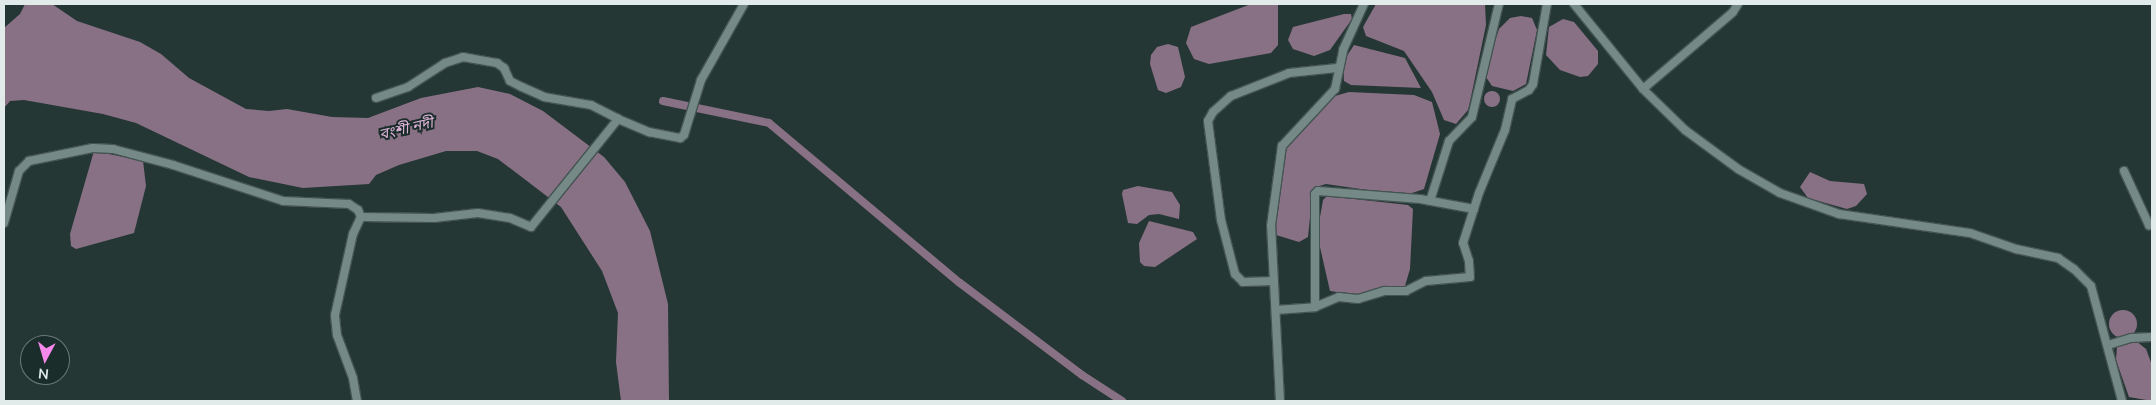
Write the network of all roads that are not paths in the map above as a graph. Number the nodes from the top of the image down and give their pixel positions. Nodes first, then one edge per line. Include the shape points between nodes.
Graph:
1 (744, 4) edge
2 (1364, 4) edge
3 (1500, 4) edge
4 (1547, 4) edge
5 (1574, 4) edge
6 (1738, 4) edge
7 (1337, 68) junction
8 (1643, 89) junction
9 (376, 98) dead end
10 (616, 121) junction
11 (2124, 171) dead end
12 (1430, 200) junction
13 (1474, 209) junction
14 (361, 217) junction
15 (4, 223) edge
16 (2152, 225) edge
17 (1274, 281) junction
18 (1315, 307) junction
19 (1276, 310) junction
20 (2152, 337) edge
21 (2108, 345) junction
22 (357, 401) edge
23 (1280, 401) edge
24 (2122, 401) edge

1 - 10 street via 701,80 684,136 680,138 634,128
2 - 7 street
3 - 12 street via 1472,117 1448,141
4 - 13 street via 1533,84 1530,90 1512,99 1505,130
5 - 8 street
6 - 8 street via 1733,12
7 - 17 street via 1335,89 1282,146 1272,202
7 - 17 street via 1289,73 1231,96 1208,121 1221,220 1235,274 1243,282
8 - 21 street via 1685,130 1718,156 1780,193 1839,214 1906,226 1952,229 2058,258 2091,286
9 - 10 street via 402,89 445,63 463,57 497,62 510,81 522,87 544,97 591,105
10 - 14 street via 531,227 510,218 478,213 434,218
11 - 16 street via 2149,226
12 - 13 street
12 - 18 street via 1318,191 1315,194
13 - 18 street via 1463,243 1470,277 1426,281 1413,285 1410,290 1385,291 1358,299 1339,297
14 - 15 street via 358,210 349,204 283,201 173,165 113,149 93,148 28,161 19,171
14 - 22 street via 353,234 335,314 337,335 353,378
17 - 19 street
18 - 19 street
19 - 23 street
20 - 21 street
21 - 24 street

